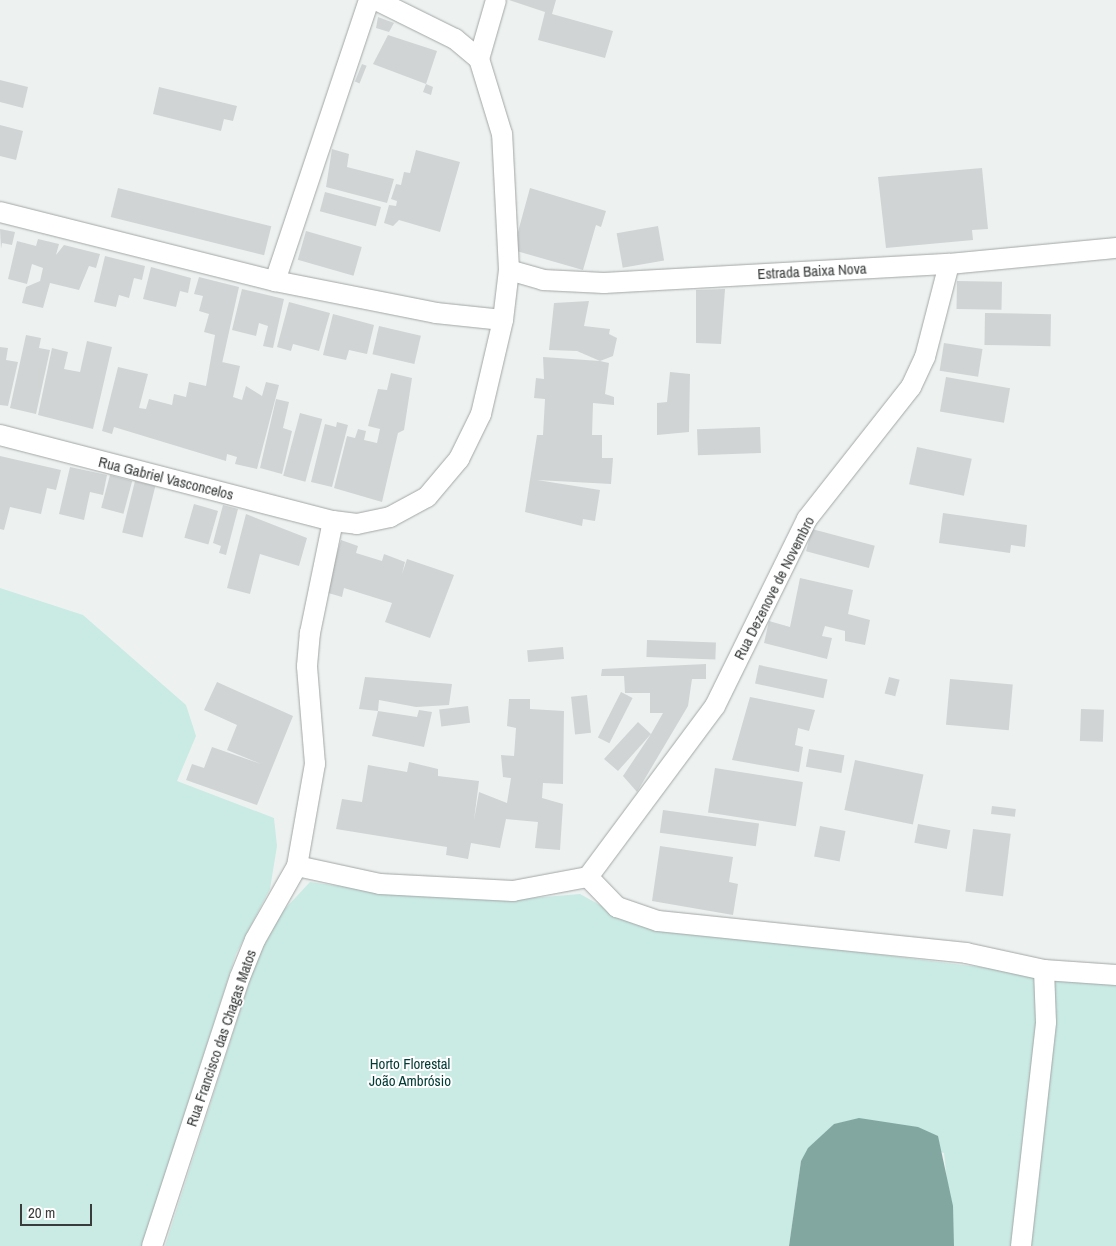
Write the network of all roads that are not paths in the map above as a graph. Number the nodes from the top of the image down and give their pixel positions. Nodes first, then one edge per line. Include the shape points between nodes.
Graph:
1 (368, 0) edge
2 (376, 0) edge
3 (496, 0) edge
4 (479, 59) junction
5 (0, 212) edge
6 (1116, 248) edge
7 (950, 264) junction
8 (509, 270) junction
9 (276, 282) junction
10 (503, 320) junction
11 (0, 435) edge
12 (333, 521) junction
13 (297, 866) junction
14 (588, 877) junction
15 (1044, 970) junction
16 (1116, 975) edge
17 (152, 1246) edge
18 (1021, 1246) edge

1 - 9 street
2 - 4 street via 456,39
3 - 4 street
4 - 8 street, Rua Gabriel Vasconcelos via 502,134
5 - 9 street
6 - 7 street, Estrada Baixa Nova
7 - 8 street, Estrada Baixa Nova via 604,283 543,280
7 - 14 street, Rua Dezenove de Novembro via 926,356 911,387 807,519 715,706
8 - 10 street, Rua Gabriel Vasconcelos
9 - 10 street via 436,313
10 - 12 street, Rua Gabriel Vasconcelos via 481,414 459,459 426,497 390,517 358,524
11 - 12 street, Rua Gabriel Vasconcelos
12 - 13 street, Rua Francisco das Chagas Matos via 310,634 307,666 315,764
13 - 14 street via 380,884 513,891
13 - 17 street, Rua Francisco das Chagas Matos via 255,940 240,977
14 - 15 street via 617,907 658,921 966,953
15 - 16 street
15 - 18 street via 1046,1022

